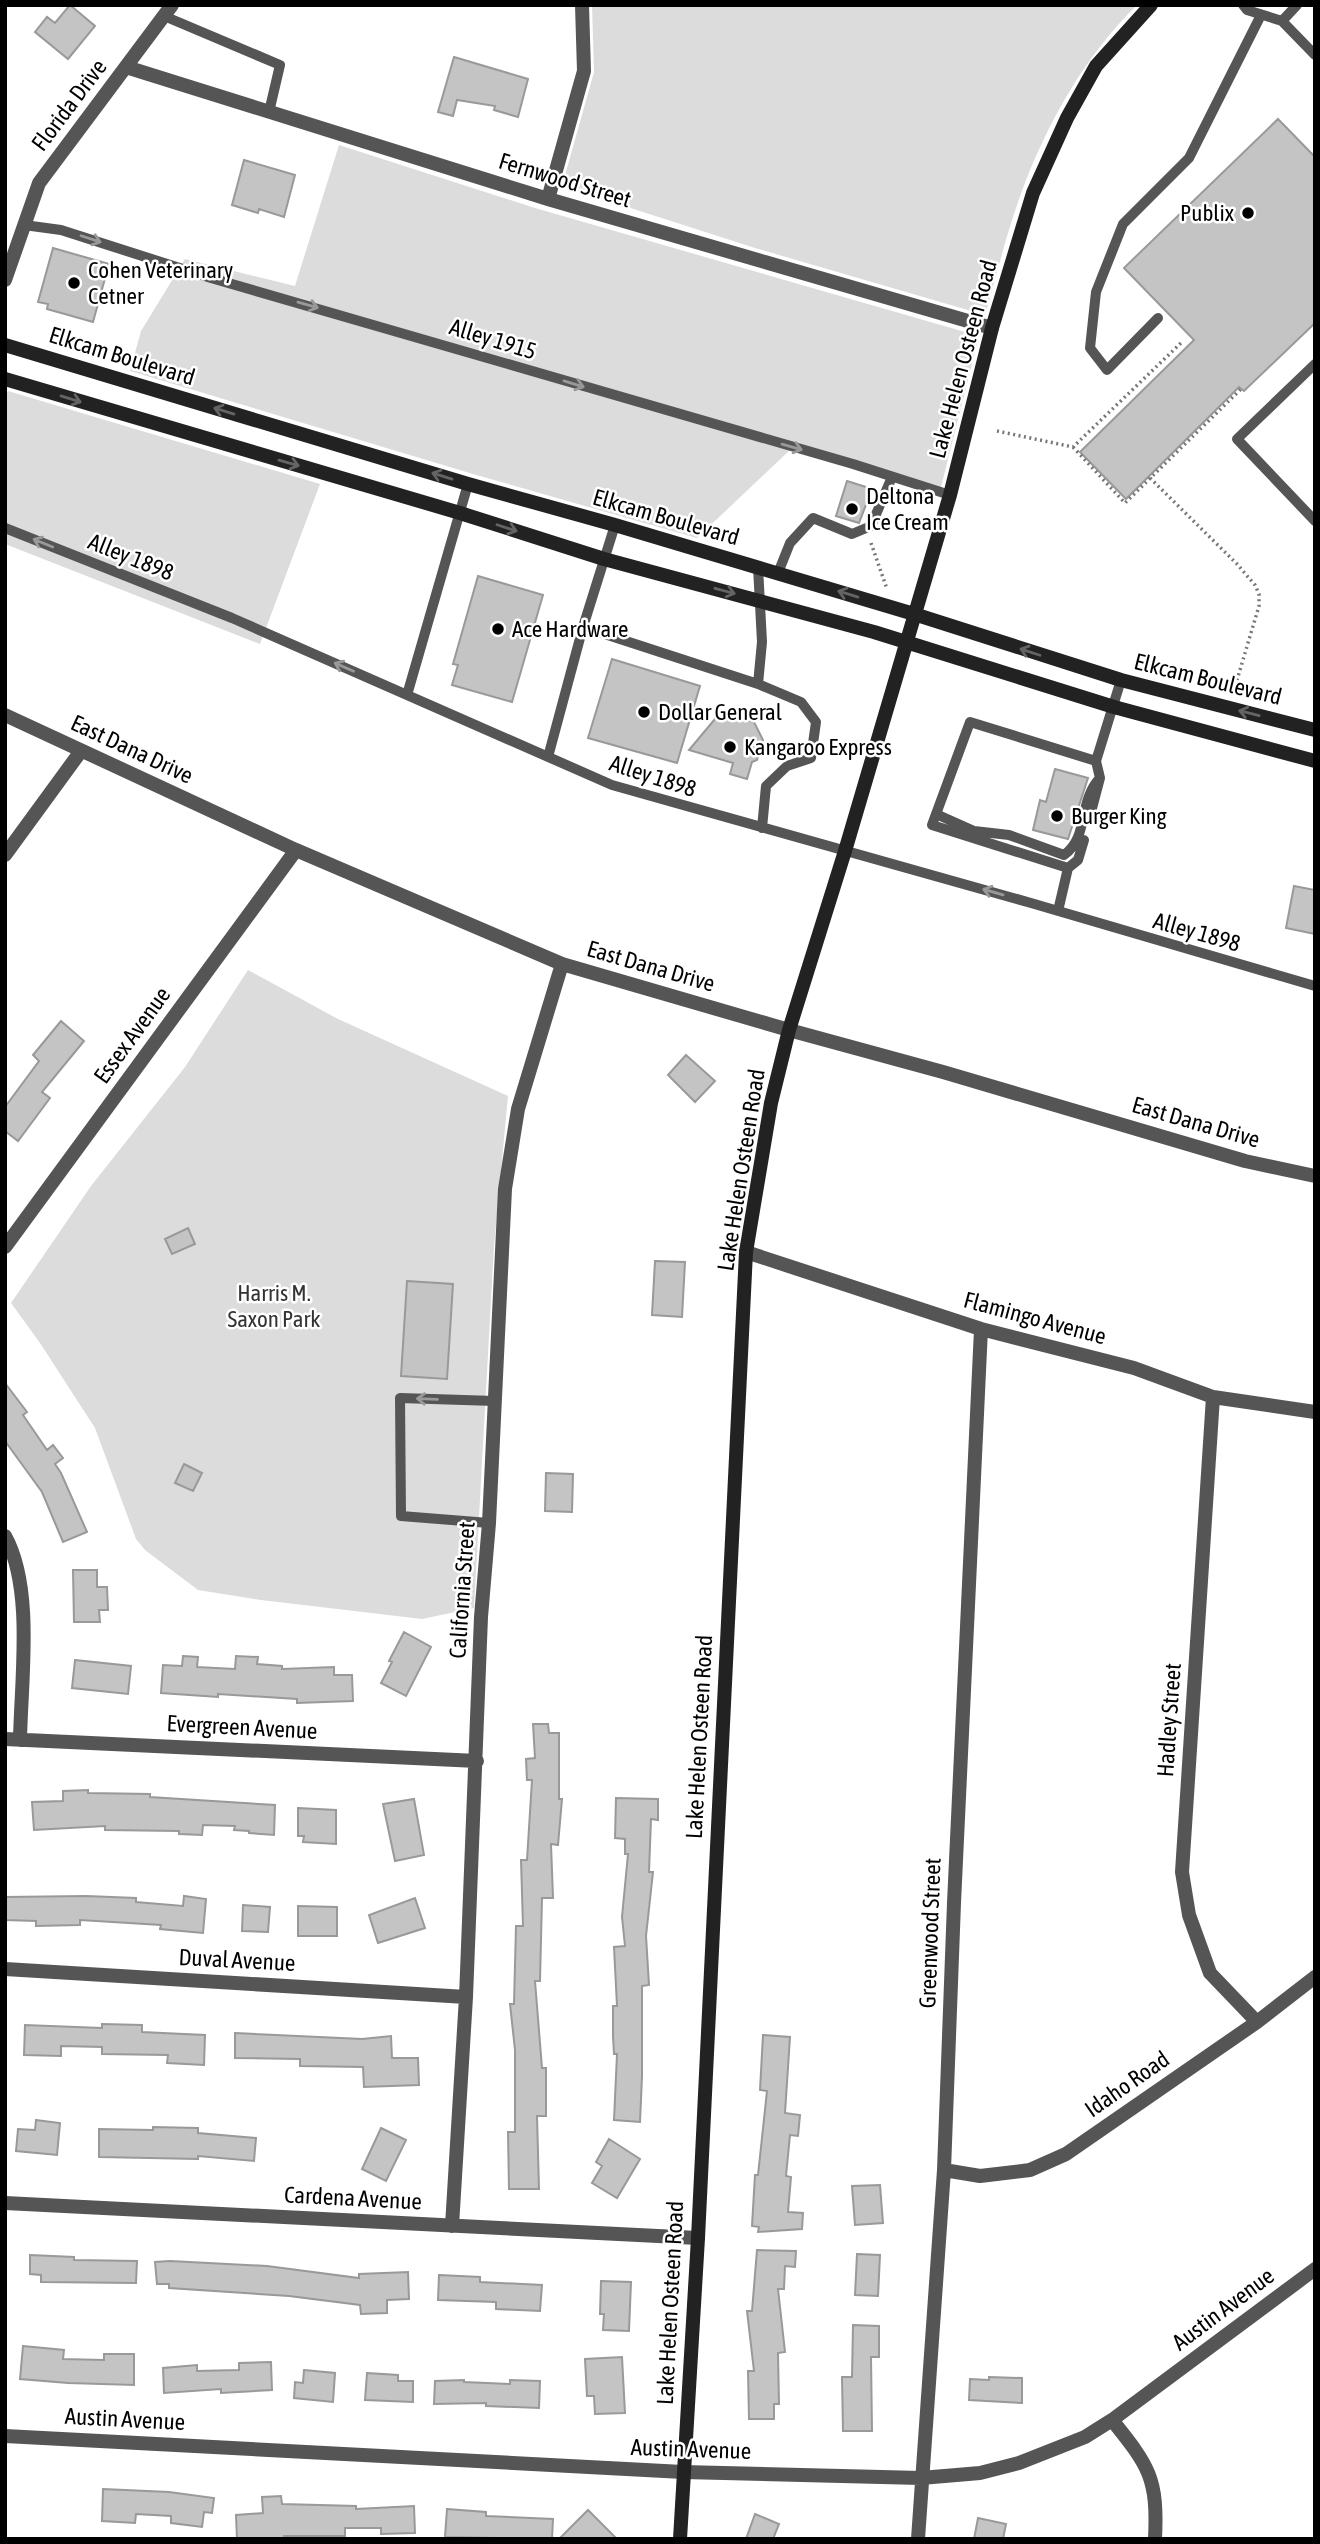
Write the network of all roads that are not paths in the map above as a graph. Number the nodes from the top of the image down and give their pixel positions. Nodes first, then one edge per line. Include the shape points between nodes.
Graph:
1 (582, 5) edge
2 (1151, 5) edge
3 (1243, 5) edge
4 (1297, 5) edge
5 (168, 11) edge
6 (1261, 15) junction
7 (1282, 21) junction
8 (1315, 55) edge
9 (126, 67) junction
10 (269, 112) junction
11 (548, 199) junction
12 (24, 225) junction
13 (5, 280) edge
14 (1158, 318) dead end
15 (992, 328) junction
16 (5, 345) edge
17 (1315, 364) edge
18 (5, 379) edge
19 (891, 477) junction
20 (468, 484) junction
21 (950, 495) junction
22 (460, 513) junction
23 (1315, 521) edge
24 (615, 524) junction
25 (5, 528) edge
26 (604, 559) junction
27 (758, 567) junction
28 (778, 573) junction
29 (760, 600) junction
30 (914, 614) junction
31 (583, 627) junction
32 (905, 642) junction
33 (1121, 680) junction
34 (758, 684) junction
35 (407, 695) junction
36 (1114, 707) junction
37 (5, 715) edge
38 (1315, 730) edge
39 (81, 751) junction
40 (548, 757) junction
41 (1096, 761) junction
42 (1315, 761) edge
43 (1100, 779) junction
44 (936, 814) junction
45 (762, 828) junction
46 (296, 850) junction
47 (845, 851) junction
48 (5, 855) edge
49 (1068, 868) junction
50 (1058, 911) junction
51 (562, 964) junction
52 (1315, 986) edge
53 (789, 1030) junction
54 (1315, 1176) edge
55 (5, 1247) edge
56 (746, 1252) junction
57 (981, 1329) junction
58 (1213, 1397) junction
59 (495, 1401) junction
60 (1315, 1412) edge
61 (489, 1523) junction
62 (5, 1536) edge
63 (12, 1739) edge
64 (477, 1761) junction
65 (5, 1969) edge
66 (1315, 1977) edge
67 (466, 1997) junction
68 (1257, 2022) junction
69 (944, 2170) junction
70 (5, 2203) edge
71 (452, 2226) junction
72 (698, 2238) junction
73 (1315, 2269) edge
74 (1112, 2420) junction
75 (5, 2435) edge
76 (683, 2472) junction
77 (921, 2478) junction
78 (680, 2539) edge
79 (918, 2539) edge
80 (1155, 2539) edge

1 - 11 street via 584,71
2 - 15 street, Lake Helen Osteen Road via 1097,66 1067,118 1032,192
3 - 6 lane
4 - 7 lane
5 - 9 street, Florida Drive
5 - 10 lane via 280,65
6 - 7 lane
6 - 14 lane via 1189,158 1123,224 1097,292 1090,348 1107,370
7 - 8 lane
9 - 10 street, Fernwood Street
9 - 12 street, Florida Drive via 39,183
10 - 11 street, Fernwood Street
11 - 15 street, Fernwood Street
12 - 13 street, Florida Drive
12 -> 19 lane, Alley 1915 via 61,230
15 - 21 street, Lake Helen Osteen Road
20 -> 16 street, Elkcam Boulevard
17 - 23 lane via 1237,439
18 -> 22 street
19 - 21 lane, Alley 1915
19 - 28 lane via 871,526 852,534 813,518 790,543
20 - 22 lane
20 - 24 street, Elkcam Boulevard
21 - 30 street, Lake Helen Osteen Road
22 -> 26 street
22 - 35 lane
24 - 26 lane
24 - 27 street, Elkcam Boulevard
35 -> 25 lane, Alley 1898 via 232,618
26 -> 29 street
26 - 31 lane
27 - 28 street, Elkcam Boulevard
27 - 29 lane
30 -> 28 street, Elkcam Boulevard
29 - 32 street
29 - 34 lane
30 - 32 street, Lake Helen Osteen Road
33 -> 30 street, Elkcam Boulevard
31 - 34 lane
31 - 40 lane
32 - 36 street
32 - 47 street, Lake Helen Osteen Road
33 - 36 lane
38 -> 33 street, Elkcam Boulevard
34 - 45 lane via 801,702 816,722 811,758 787,766 766,786
35 - 40 lane, Alley 1898
36 - 41 lane
36 - 42 street
37 - 39 street, East Dana Drive
39 - 46 street, East Dana Drive
39 - 48 street
40 - 45 lane, Alley 1898 via 612,785
41 - 43 lane
41 - 44 lane via 970,722
43 - 44 lane via 1090,789 1076,846 1065,855 1009,835 974,831
43 - 49 lane via 1078,860
44 - 49 lane via 932,825
45 - 47 lane, Alley 1898
46 - 51 street, East Dana Drive
46 - 55 street, Essex Avenue
50 -> 47 lane, Alley 1898
47 - 53 street, Lake Helen Osteen Road
49 - 50 lane
50 - 52 lane, Alley 1898
51 - 53 street, East Dana Drive
51 - 59 street, California Street via 518,1110 505,1189
53 - 54 street, East Dana Drive via 1245,1161
53 - 56 street, Lake Helen Osteen Road via 771,1103
56 - 57 street, Flamingo Avenue
56 - 72 street, Lake Helen Osteen Road
57 - 58 street, Flamingo Avenue via 1134,1368
57 - 69 street, Greenwood Street
58 - 60 street, Flamingo Avenue
58 - 68 street, Hadley Street via 1182,1872 1189,1915 1210,1973
59 - 61 street, California Street
59 -> 61 lane via 400,1398 401,1516
61 - 64 street, California Street
62 - 63 street via 13,1550 23,1609
63 - 64 street, Evergreen Avenue
64 - 67 street, California Street
65 - 67 street, Duval Avenue
66 - 68 street, Idaho Road
67 - 71 street, California Street
68 - 69 street, Idaho Road via 1066,2154 1030,2170 980,2176
69 - 77 street, Greenwood Street
70 - 71 street, Cardena Avenue
71 - 72 street, Cardena Avenue
72 - 76 street, Lake Helen Osteen Road
73 - 74 street, Austin Avenue
74 - 77 street, Austin Avenue via 1085,2437 1019,2463 980,2473
74 - 80 street via 1141,2456 1153,2484
75 - 76 street, Austin Avenue
76 - 77 street, Austin Avenue
76 - 78 street, Lake Helen Osteen Road
77 - 79 street, Greenwood Street

